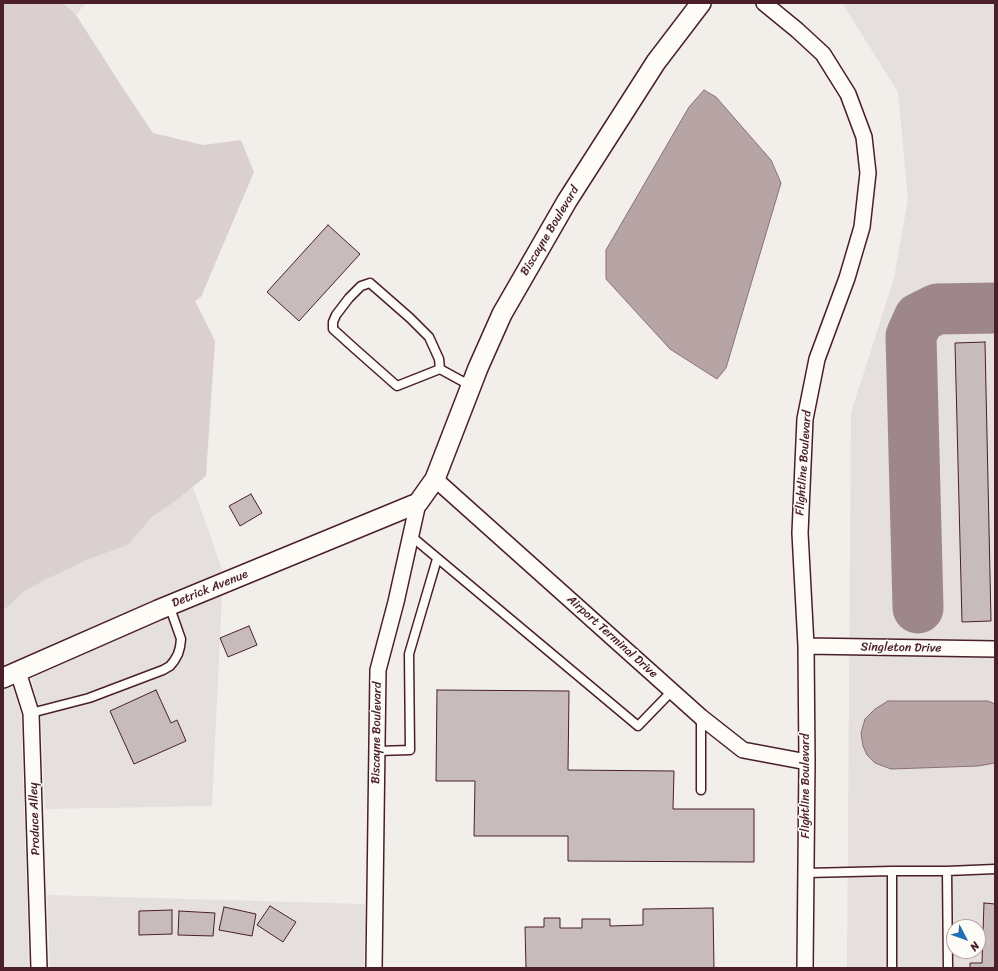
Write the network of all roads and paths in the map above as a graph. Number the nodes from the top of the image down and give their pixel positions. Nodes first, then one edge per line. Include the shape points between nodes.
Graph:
1 (701, 3) edge
2 (764, 3) edge
3 (440, 369) junction
4 (471, 386) junction
5 (435, 479) junction
6 (418, 503) junction
7 (411, 536) junction
8 (437, 558) junction
9 (169, 606) junction
10 (806, 646) junction
11 (995, 649) edge
12 (11, 675) edge
13 (672, 691) junction
14 (31, 713) junction
15 (701, 717) junction
16 (377, 750) junction
17 (807, 762) junction
18 (700, 790) dead end
19 (995, 869) edge
20 (892, 871) junction
21 (947, 871) junction
22 (806, 873) junction
23 (39, 968) edge
24 (374, 968) edge
25 (805, 968) edge
26 (892, 968) edge
27 (948, 968) edge

1 - 4 street, Biscayne Boulevard via 656,62 568,201 502,314
2 - 10 street, Flightline Boulevard via 823,54 848,94 864,137 868,173 862,227 848,278 817,359 805,419 800,532
3 - 3 lane via 439,359 429,337 370,283 361,286 336,315 334,329 397,386
3 - 4 lane
4 - 5 street, Biscayne Boulevard
5 - 6 street, Biscayne Boulevard
5 - 13 street, Airport Terminal Drive
6 - 7 street, Biscayne Boulevard
6 - 9 street, Detrick Avenue
7 - 8 lane
7 - 16 street, Biscayne Boulevard via 378,670
8 - 13 lane via 638,726
8 - 16 lane via 409,654 410,750
9 - 12 street, Detrick Avenue
9 - 14 lane via 181,639 178,654 170,666 89,698
10 - 11 street, Singleton Drive
10 - 17 street, Flightline Boulevard
12 - 14 street, Produce Alley
13 - 15 street, Airport Terminal Drive
14 - 23 street, Produce Alley
15 - 17 street, Airport Terminal Drive via 743,750
15 - 18 lane
16 - 24 street, Biscayne Boulevard
17 - 22 street, Flightline Boulevard
19 - 21 lane
20 - 21 lane
20 - 22 lane
20 - 26 lane
21 - 27 lane
22 - 25 street, Flightline Boulevard

